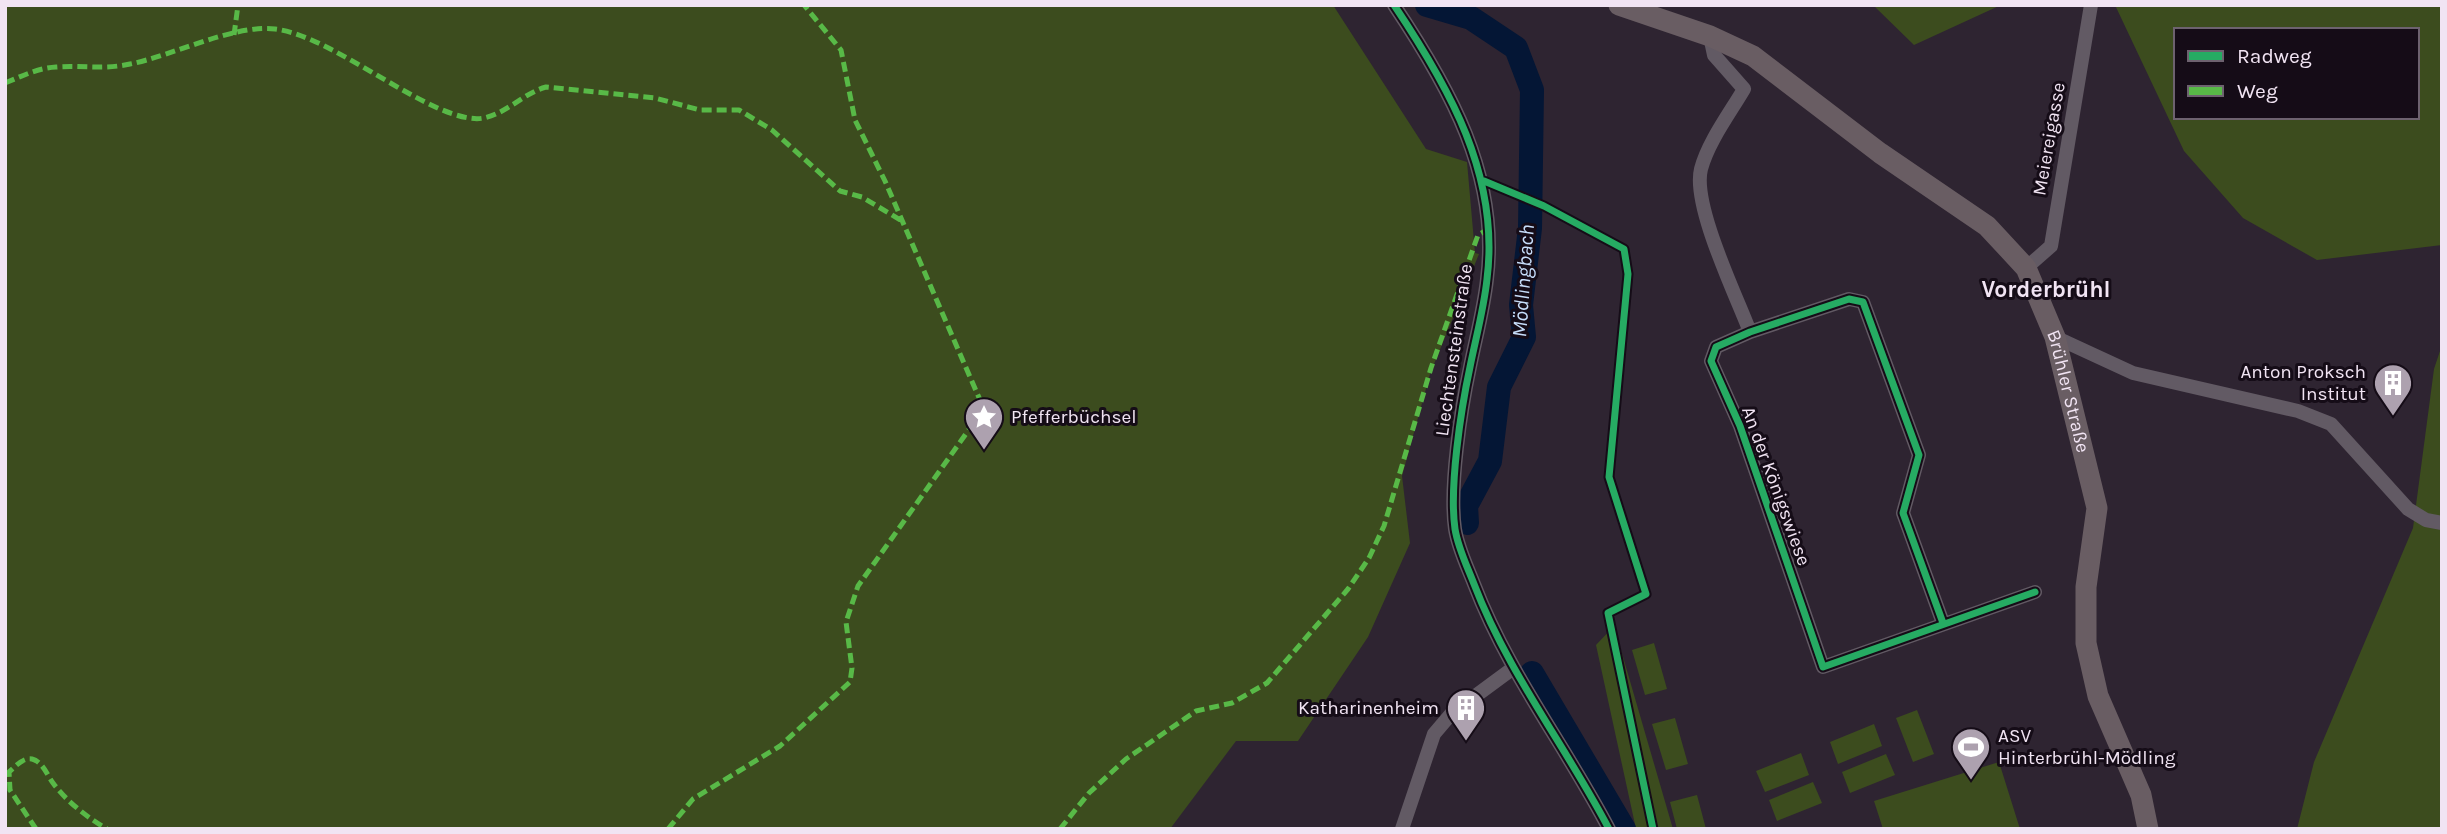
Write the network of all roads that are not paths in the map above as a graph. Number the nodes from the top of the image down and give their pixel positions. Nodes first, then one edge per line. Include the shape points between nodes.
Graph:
1 (1394, 5) edge
2 (1619, 5) edge
3 (2091, 5) edge
4 (1649, 10) edge
5 (1710, 37) junction
6 (2026, 268) junction
7 (1750, 332) junction
8 (2055, 337) junction
9 (2442, 523) edge
10 (2035, 592) dead end
11 (1943, 622) junction
12 (1512, 669) junction
13 (1402, 829) edge
14 (1609, 829) edge
15 (2148, 829) edge

1 - 12 street, Liechtensteinstraße via 1433,64 1472,142 1484,181 1488,277 1462,404 1453,504 1461,550
2 - 4 main road, Brühler Straße
3 - 6 street, Meiereigasse via 2050,246
4 - 5 main road, Brühler Straße
5 - 6 main road, Brühler Straße via 1753,56 1880,153 1987,226
5 - 7 street via 1714,55 1744,89 1707,155 1699,179 1707,220
6 - 8 main road, Brühler Straße
7 - 11 street, An der Königswiese via 1849,299 1863,303 1919,455 1903,513
7 - 11 street, An der Königswiese via 1716,347 1711,361 1740,426 1823,667
8 - 9 street via 2133,373 2298,411 2331,424 2408,509
8 - 15 main road, Brühler Straße via 2097,508 2086,587 2086,643 2098,696 2141,795
10 - 11 street, An der Königswiese
12 - 13 street via 1451,714 1434,734
12 - 14 street, Liechtensteinstraße

